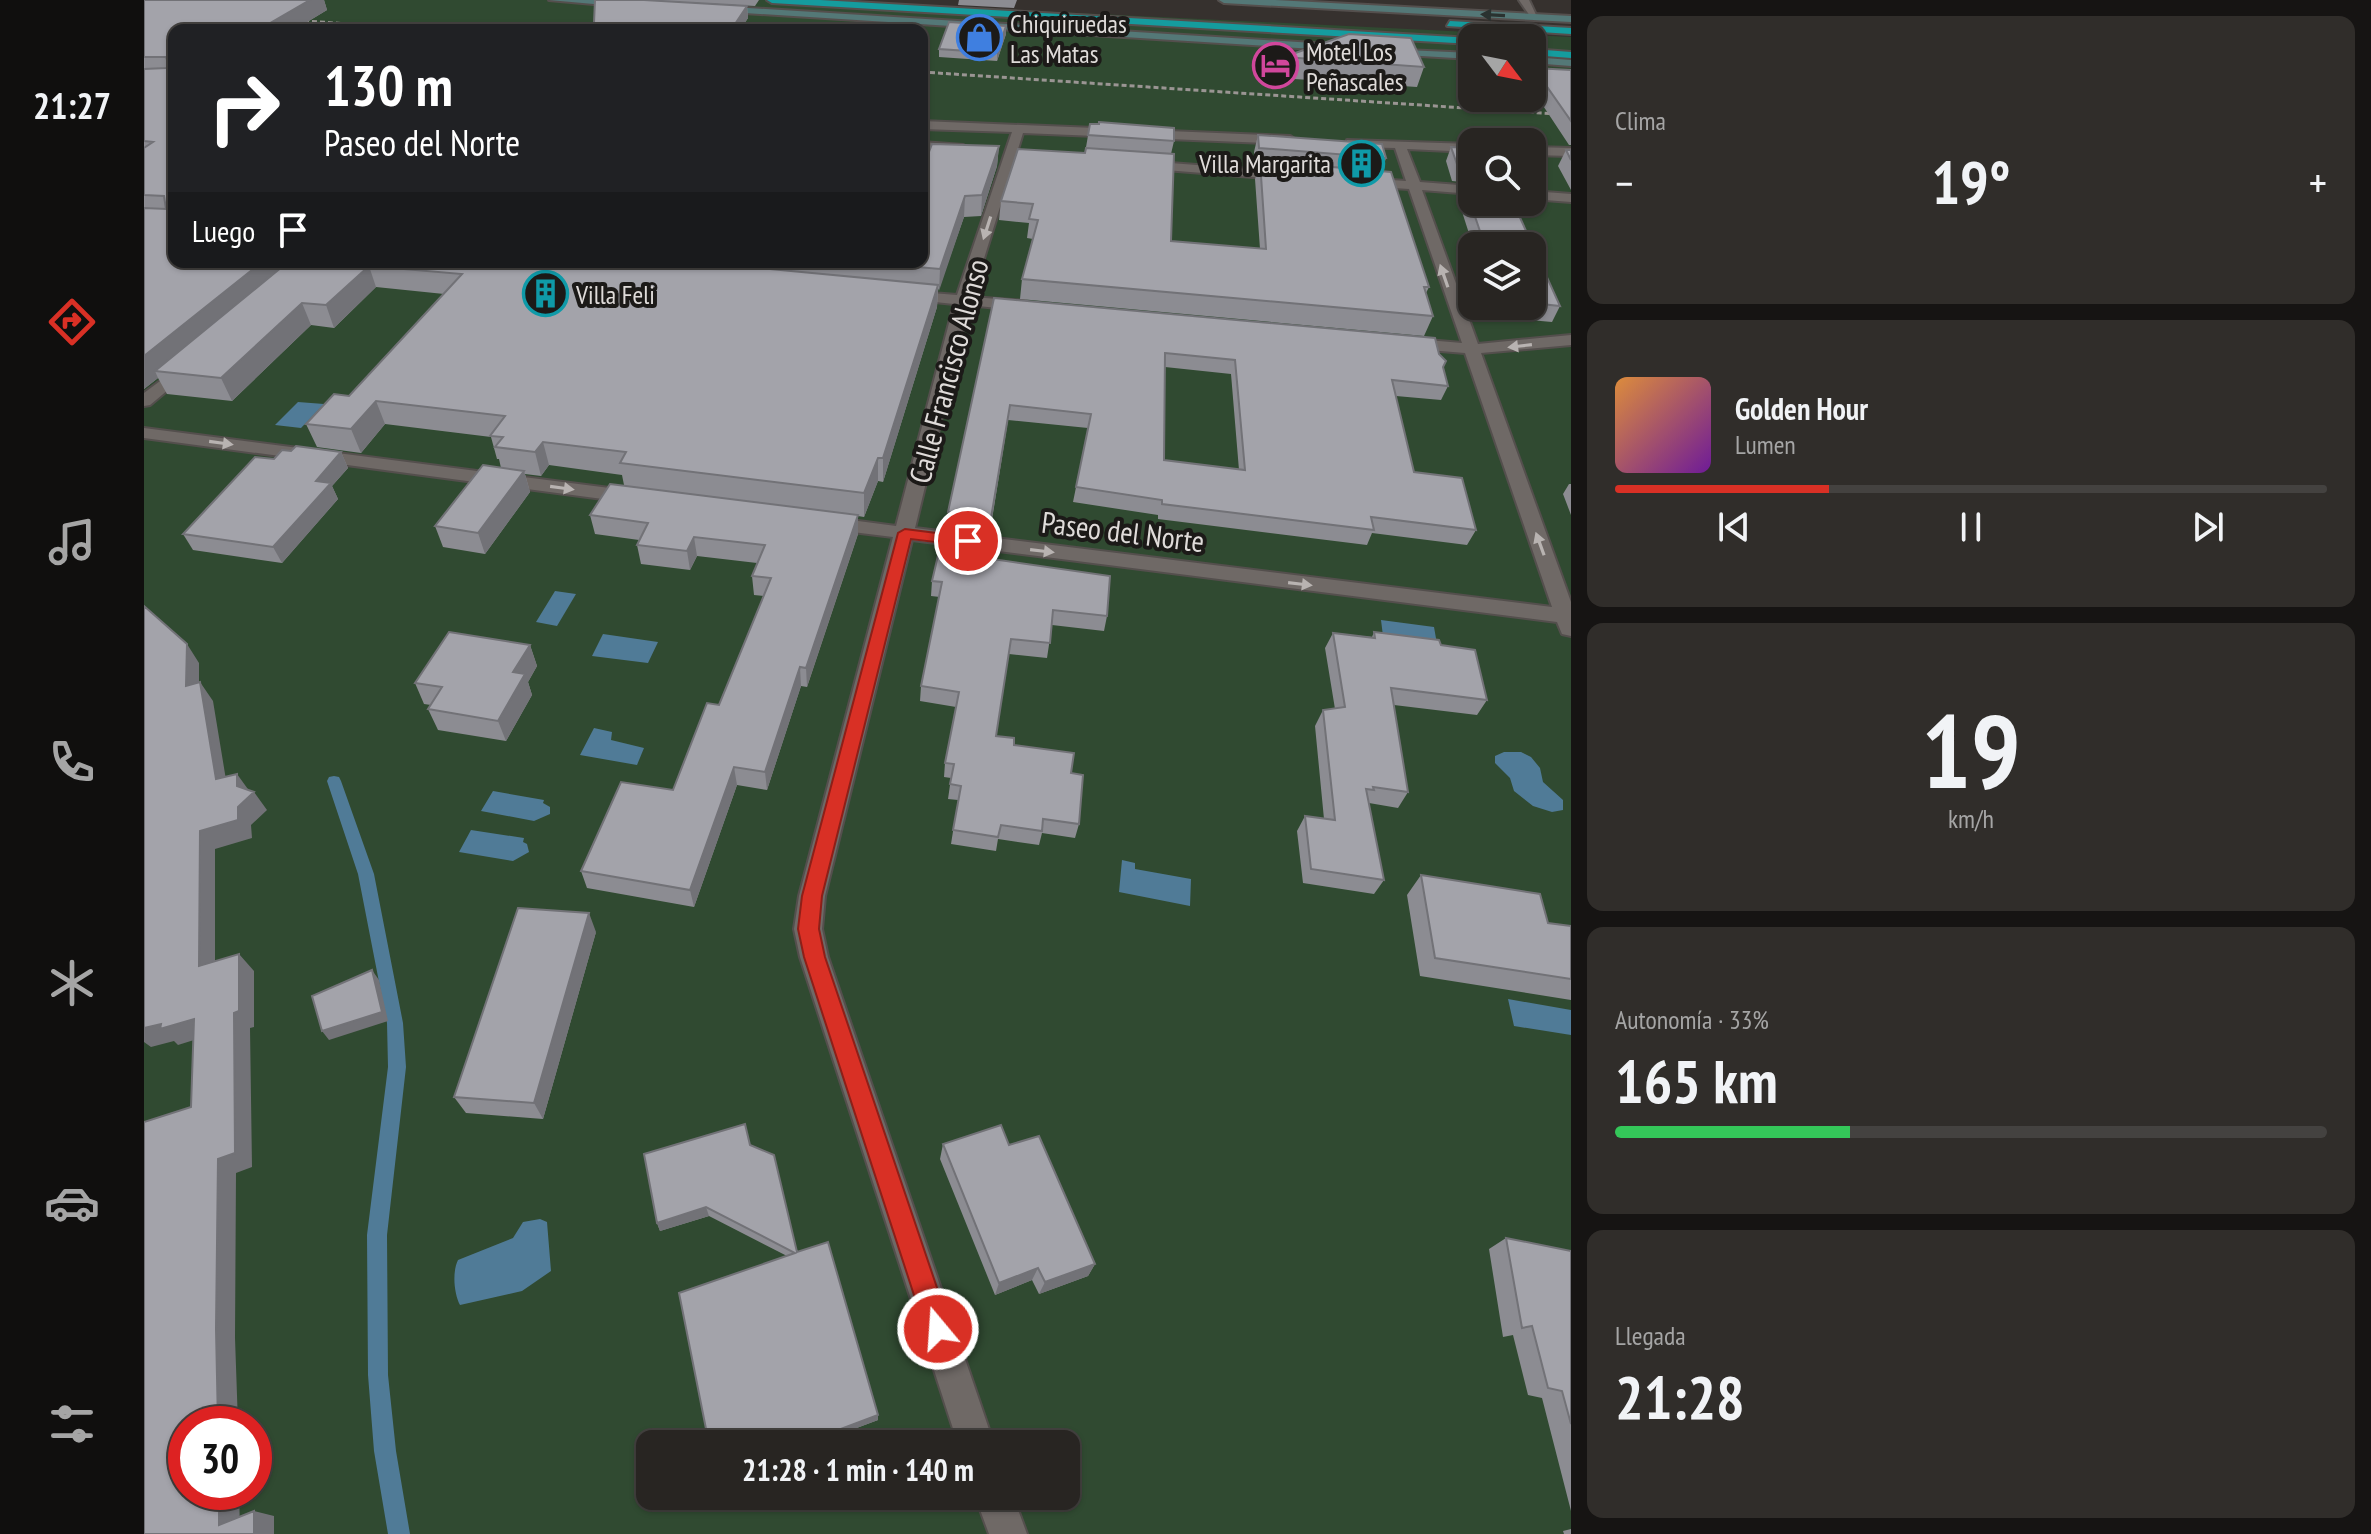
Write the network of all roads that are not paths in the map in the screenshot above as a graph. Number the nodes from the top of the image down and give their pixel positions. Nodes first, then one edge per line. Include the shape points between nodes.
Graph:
1 (554, 0) edge
2 (772, 0) edge
3 (1224, 0) edge
4 (1242, 0) edge
5 (1524, 0) edge
6 (632, 5) edge
7 (711, 9) edge
8 (1224, 12) dead end
9 (1037, 15) junction
10 (1535, 17) junction
11 (1571, 19) edge
12 (1571, 31) edge
13 (1458, 40) edge
14 (1546, 45) edge
15 (1571, 46) edge
16 (1458, 48) edge
17 (1364, 49) edge
18 (1380, 50) edge
19 (1546, 53) edge
20 (1458, 55) edge
21 (1571, 55) edge
22 (1546, 61) edge
23 (1571, 63) edge
24 (928, 125) edge
25 (993, 128) junction
26 (1019, 128) junction
27 (1305, 141) edge
28 (1337, 142) edge
29 (969, 144) edge
30 (1400, 145) junction
31 (928, 146) edge
32 (1458, 147) edge
33 (955, 148) junction
34 (1000, 151) junction
35 (1546, 151) edge
36 (1571, 152) edge
37 (1135, 164) edge
38 (1305, 177) edge
39 (1351, 181) edge
40 (1413, 186) junction
41 (1458, 189) edge
42 (1546, 196) edge
43 (1571, 198) edge
44 (893, 294) edge
45 (963, 300) junction
46 (1045, 308) edge
47 (1571, 340) edge
48 (1390, 341) edge
49 (1470, 349) junction
50 (204, 352) edge
51 (144, 401) edge
52 (144, 433) edge
53 (649, 500) edge
54 (807, 520) edge
55 (905, 533) junction
56 (1569, 622) edge
57 (971, 1430) edge
58 (999, 1510) edge
59 (1008, 1534) edge

1 - 6 street
2 - 9 highway
3 - 4 street
10 -> 4 street
5 - 10 street
7 - 17 street
8 - 12 highway
9 - 13 highway
9 - 16 highway
10 - 11 street
14 - 15 highway
18 - 20 street
19 - 21 highway
22 - 23 street
24 - 25 street
25 - 26 street
25 - 34 street
26 - 27 street
26 - 34 street, Calle Francisco Alonso
28 - 30 street
29 - 33 street
30 - 32 street
30 - 40 street
31 - 33 street
33 - 34 street
34 -> 45 street, Calle Francisco Alonso
35 - 36 street
37 - 38 street
39 - 40 street
40 - 41 street
49 -> 40 street
42 - 43 street
44 - 45 street
45 - 46 street
45 - 55 street, Calle Francisco Alonso
47 -> 49 street
48 - 49 street
56 -> 49 street
50 - 51 street
52 -> 53 street
54 - 55 street, Paseo del Norte
55 -> 56 street, Paseo del Norte
55 - 57 street, Calle Francisco Alonso via 808,929
58 - 59 street

